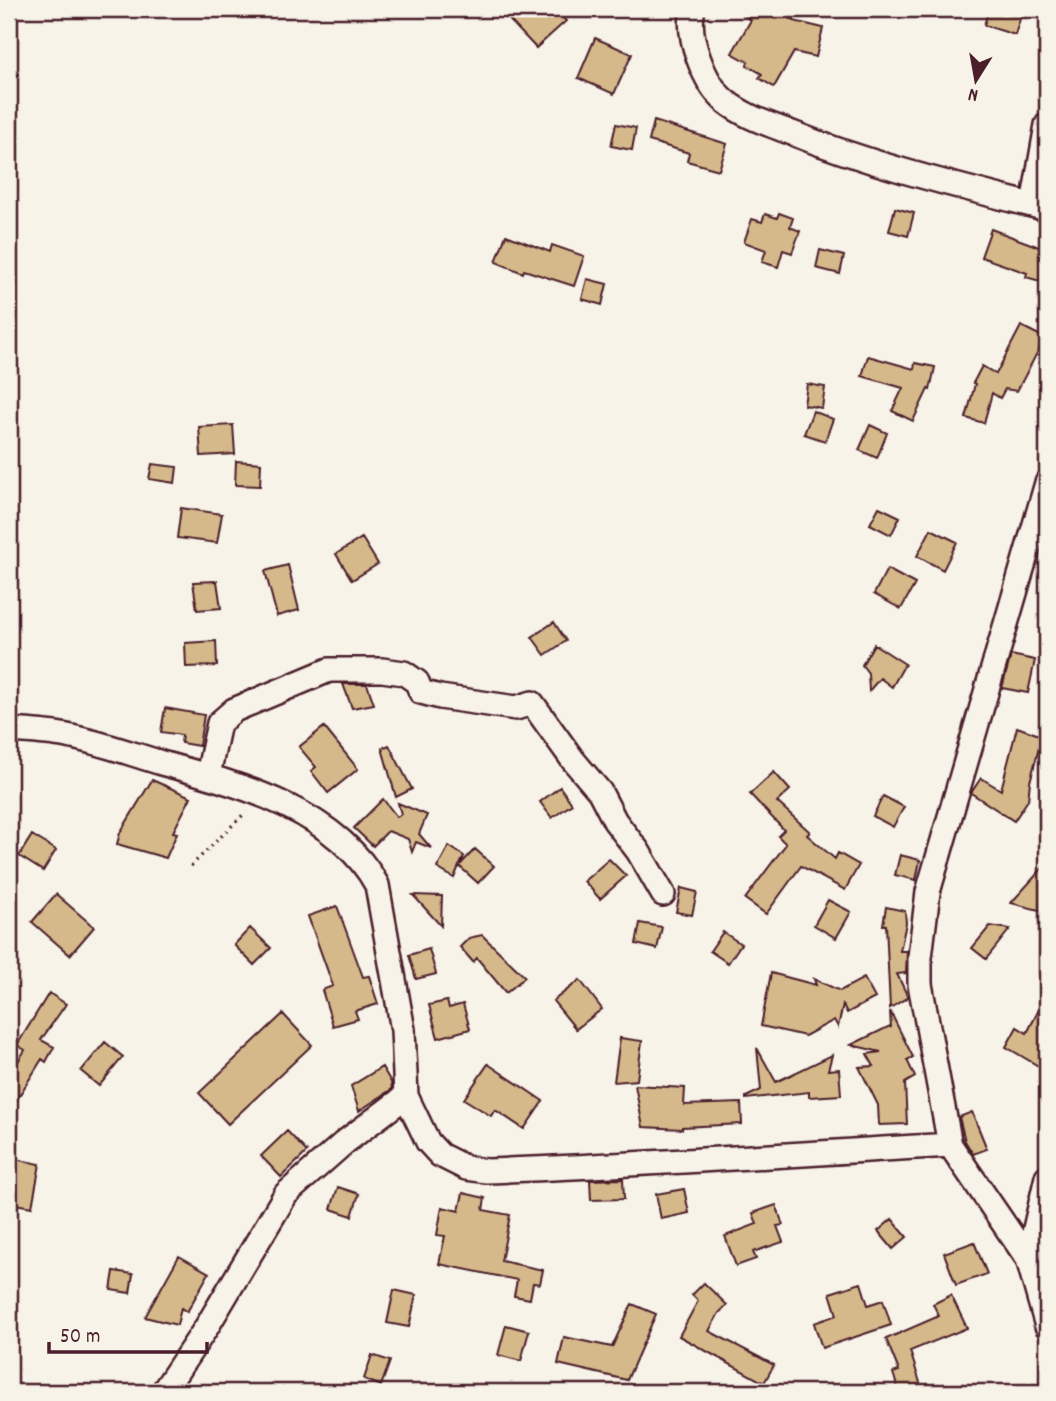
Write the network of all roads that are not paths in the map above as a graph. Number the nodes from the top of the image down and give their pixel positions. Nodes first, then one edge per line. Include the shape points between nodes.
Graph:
1 (693, 9) edge
2 (1047, 125) edge
3 (1040, 207) edge
4 (1047, 482) edge
5 (9, 730) edge
6 (208, 775) junction
7 (663, 894) dead end
8 (406, 1096) junction
9 (950, 1145) junction
10 (1047, 1177) edge
11 (1028, 1259) junction
12 (1047, 1326) edge
13 (163, 1392) edge

1 - 3 street via 694,45 705,75 723,99 746,115 818,144
2 - 3 street
4 - 9 street via 928,892 920,984
5 - 6 street via 72,737
6 - 7 street via 219,723 234,710 328,670 404,673 417,682 421,692 440,697 516,708 532,703 600,792
6 - 8 street via 311,820 367,866 377,885 403,1030
8 - 9 street via 428,1142 440,1155 466,1168 486,1171
8 - 13 street via 286,1194
9 - 11 street
10 - 11 street
11 - 12 street

